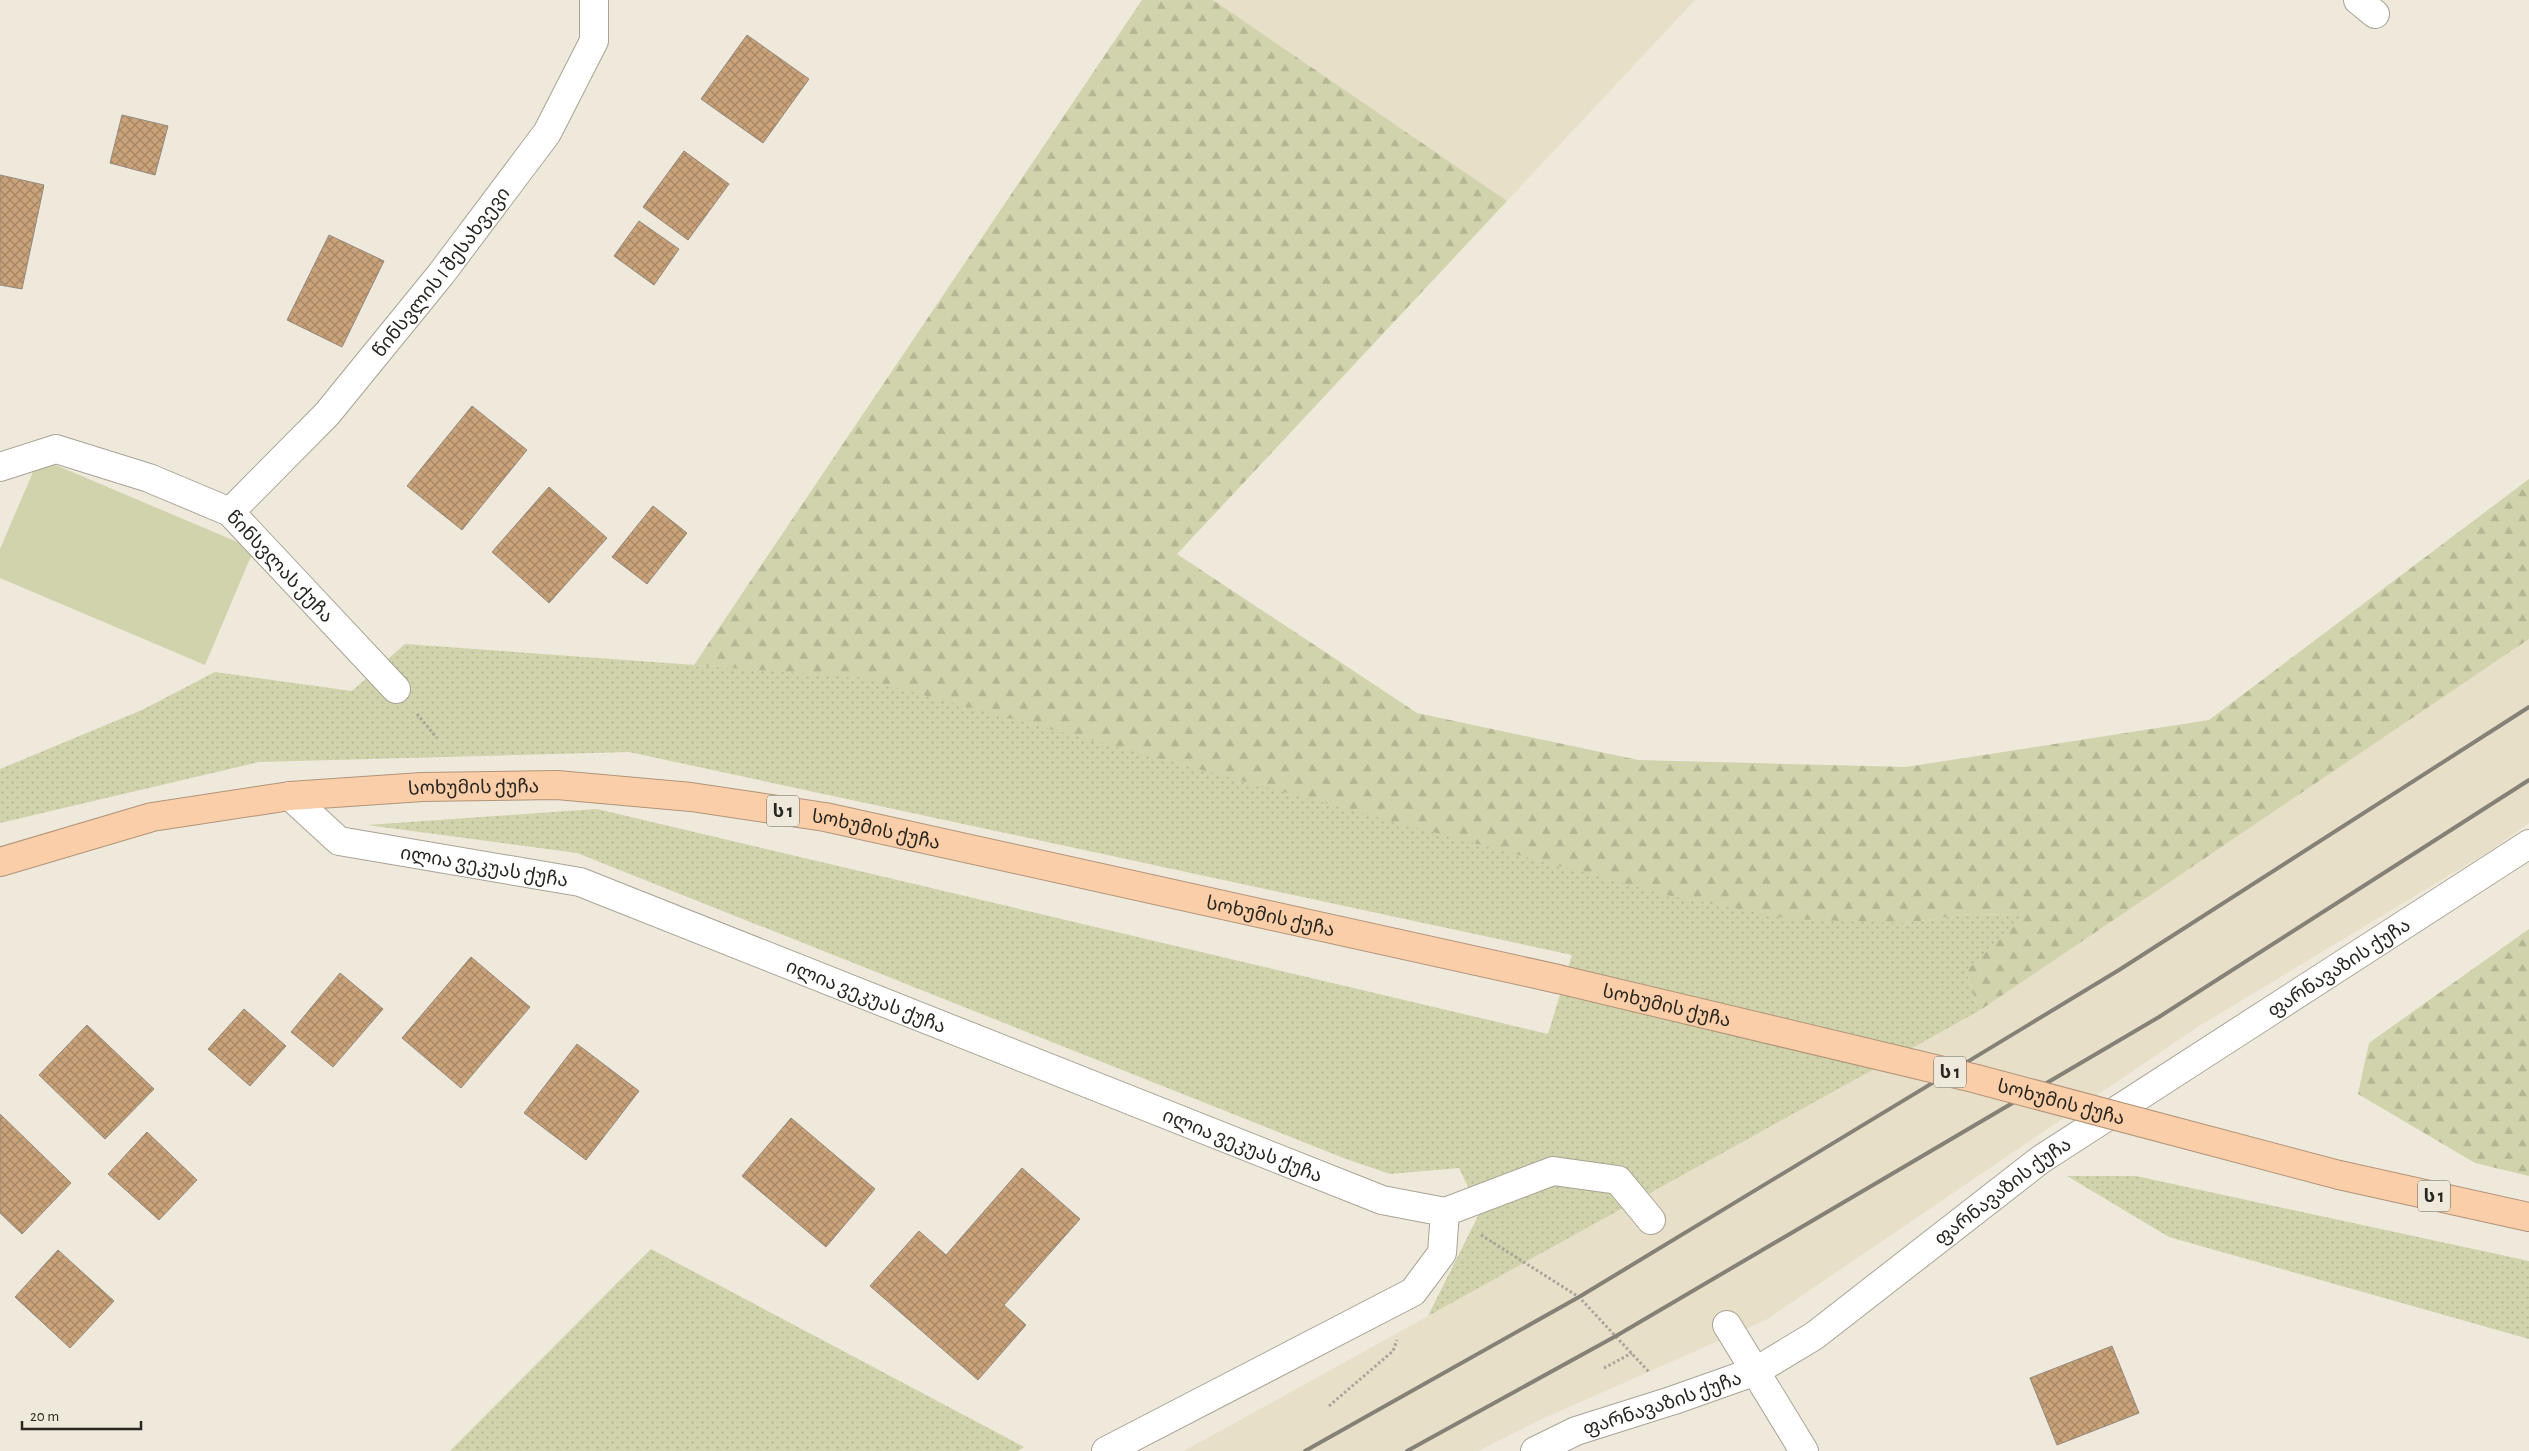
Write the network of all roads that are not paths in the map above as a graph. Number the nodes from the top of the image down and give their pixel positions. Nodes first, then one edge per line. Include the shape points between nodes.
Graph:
1 (594, 0) edge
2 (0, 467) edge
3 (230, 512) junction
4 (396, 688) dead end
5 (290, 796) junction
6 (2529, 844) edge
7 (0, 862) edge
8 (1445, 1212) junction
9 (2529, 1217) edge
10 (1651, 1220) dead end
11 (1727, 1325) dead end
12 (1756, 1371) junction
13 (1106, 1451) edge
14 (1535, 1451) edge
15 (1804, 1451) edge

1 - 3 street, წინსვლის I შესახვევი via 594,40 547,133 441,274 327,414
2 - 3 street, წინსვლას ქუჩა via 56,449 149,478
3 - 4 street, წინსვლას ქუჩა
5 - 7 highway, სოხუმის ქუჩა / ს 1 via 152,817
5 - 8 street, ილია ვეკუას ქუჩა via 339,840 580,882 1382,1200
5 - 9 highway, სოხუმის ქუჩა / ს 1, bridge via 557,784 690,797 825,817 1558,979 1974,1078 2339,1175
6 - 12 street, ფარნავაზის ქუჩა via 2040,1160 1814,1336
8 - 10 street via 1553,1171 1618,1180
8 - 13 street via 1442,1253 1413,1292
11 - 12 street
12 - 14 street, ფარნავაზის ქუჩა via 1576,1430
12 - 15 street

